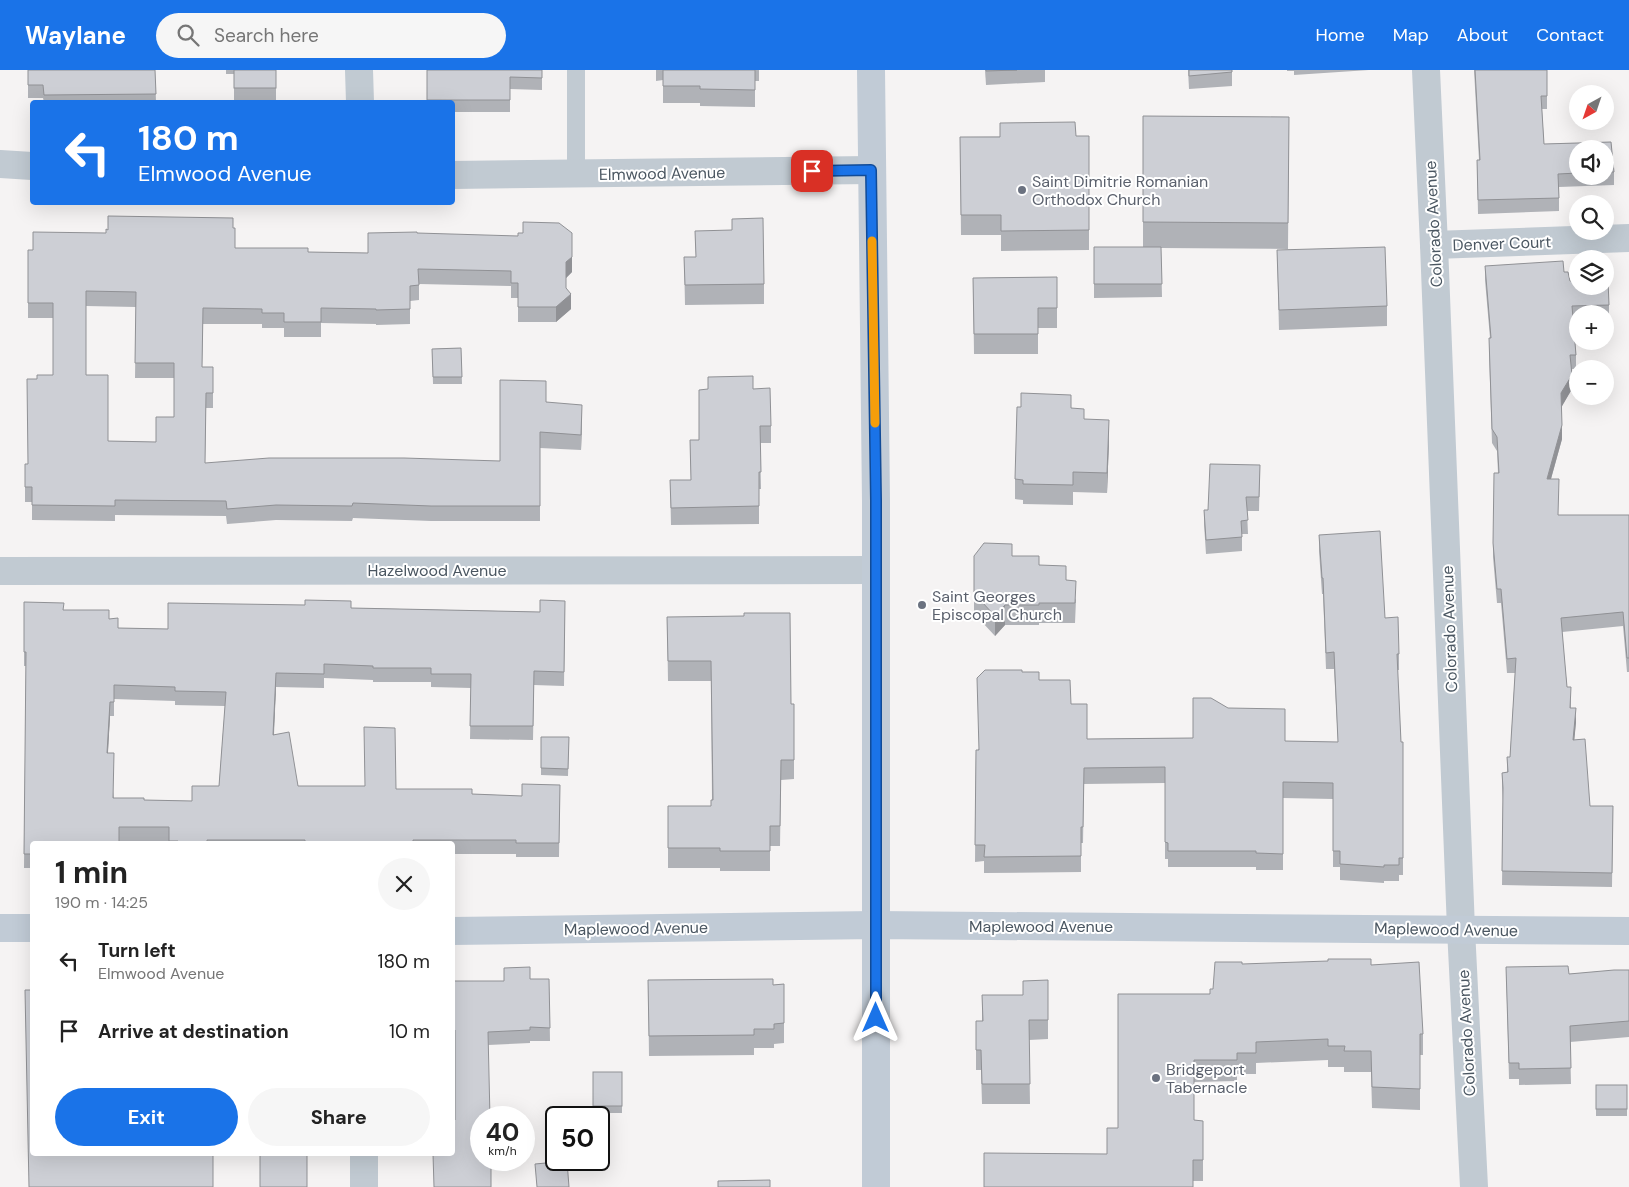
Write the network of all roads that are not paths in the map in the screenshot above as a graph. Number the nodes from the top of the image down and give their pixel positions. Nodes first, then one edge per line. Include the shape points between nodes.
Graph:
1 (359, 70) edge
2 (576, 70) edge
3 (871, 70) edge
4 (1426, 70) edge
5 (360, 100) edge
6 (0, 164) edge
7 (30, 166) edge
8 (871, 170) junction
9 (576, 174) junction
10 (455, 175) edge
11 (1629, 238) edge
12 (1434, 245) junction
13 (874, 570) junction
14 (0, 571) edge
15 (876, 925) junction
16 (0, 928) edge
17 (30, 928) edge
18 (1461, 928) junction
19 (455, 930) edge
20 (1629, 931) edge
21 (364, 1156) edge
22 (364, 1187) edge
23 (876, 1187) edge
24 (1474, 1187) edge

1 - 5 street
2 - 9 lane
3 - 8 street
4 - 12 street, Colorado Avenue
6 - 7 street
8 - 9 street, Elmwood Avenue
8 - 13 street via 876,500
9 - 10 street, Elmwood Avenue
11 - 12 street, Denver Court
12 - 18 street, Colorado Avenue
13 - 14 street, Hazelwood Avenue
13 - 15 street
15 - 18 street, Maplewood Avenue
15 - 19 street, Maplewood Avenue
15 - 23 street
16 - 17 street
18 - 20 street, Maplewood Avenue
18 - 24 street, Colorado Avenue
21 - 22 street

